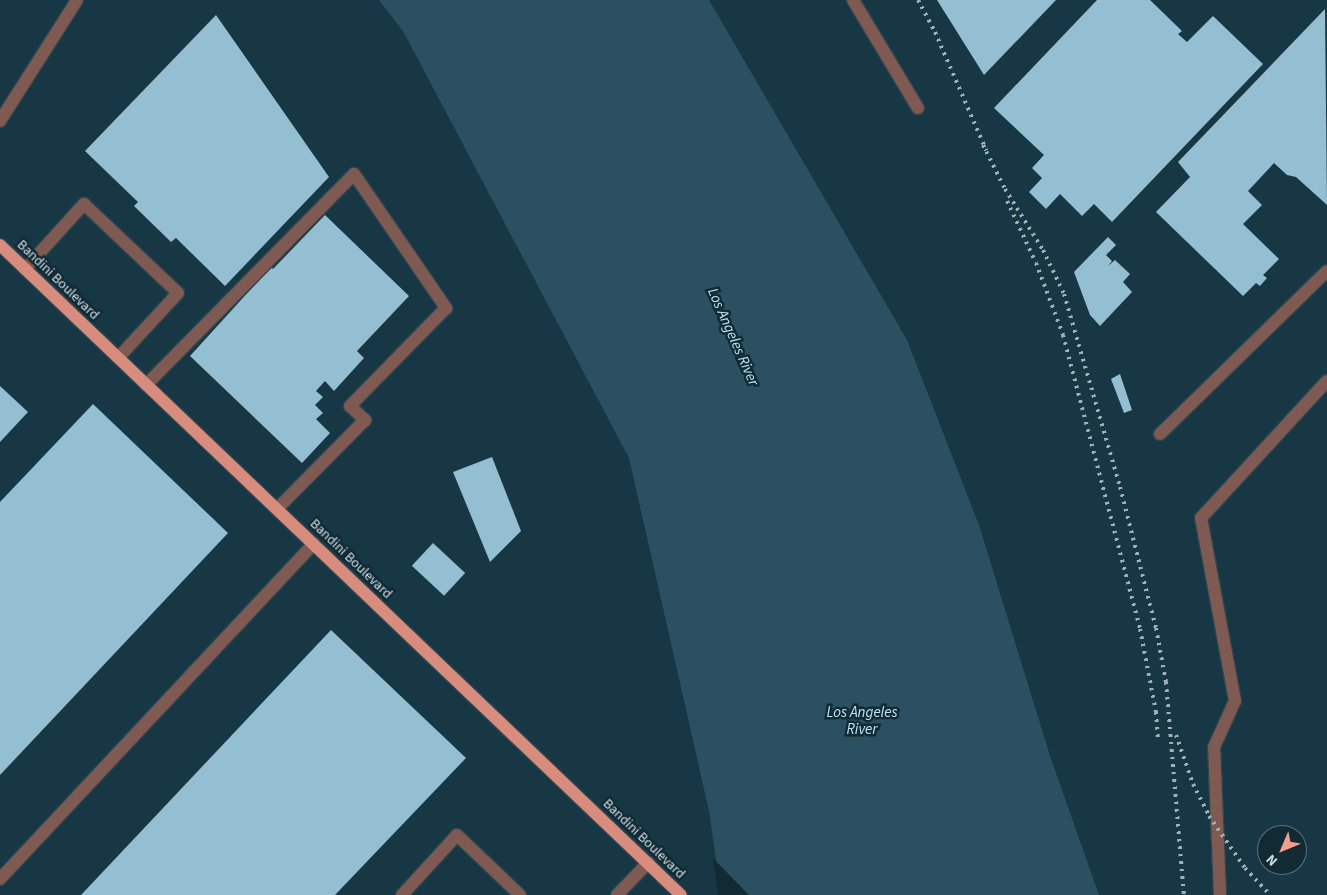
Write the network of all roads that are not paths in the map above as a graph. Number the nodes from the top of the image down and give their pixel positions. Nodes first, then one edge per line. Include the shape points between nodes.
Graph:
1 (77, 0) edge
2 (853, 0) edge
3 (918, 108) dead end
4 (0, 121) edge
5 (0, 245) edge
6 (25, 269) junction
7 (1327, 271) edge
8 (118, 358) junction
9 (1327, 380) edge
10 (146, 385) junction
11 (1160, 434) dead end
12 (276, 509) junction
13 (314, 544) junction
14 (648, 863) junction
15 (0, 879) edge
16 (402, 895) edge
17 (520, 895) edge
18 (617, 895) edge
19 (680, 895) edge
20 (1220, 895) edge

1 - 4 lane
2 - 3 lane
5 - 6 main road, Bandini Boulevard
6 - 8 main road, Bandini Boulevard
6 - 8 lane via 84,204 178,293
7 - 11 lane
8 - 10 main road, Bandini Boulevard
9 - 20 lane via 1201,518 1235,701 1214,747
10 - 12 main road, Bandini Boulevard
10 - 12 lane via 354,174 446,308 350,406 365,420
12 - 13 main road, Bandini Boulevard
13 - 14 main road, Bandini Boulevard
13 - 15 lane
14 - 18 lane
14 - 19 main road, Bandini Boulevard
16 - 17 lane via 457,835

